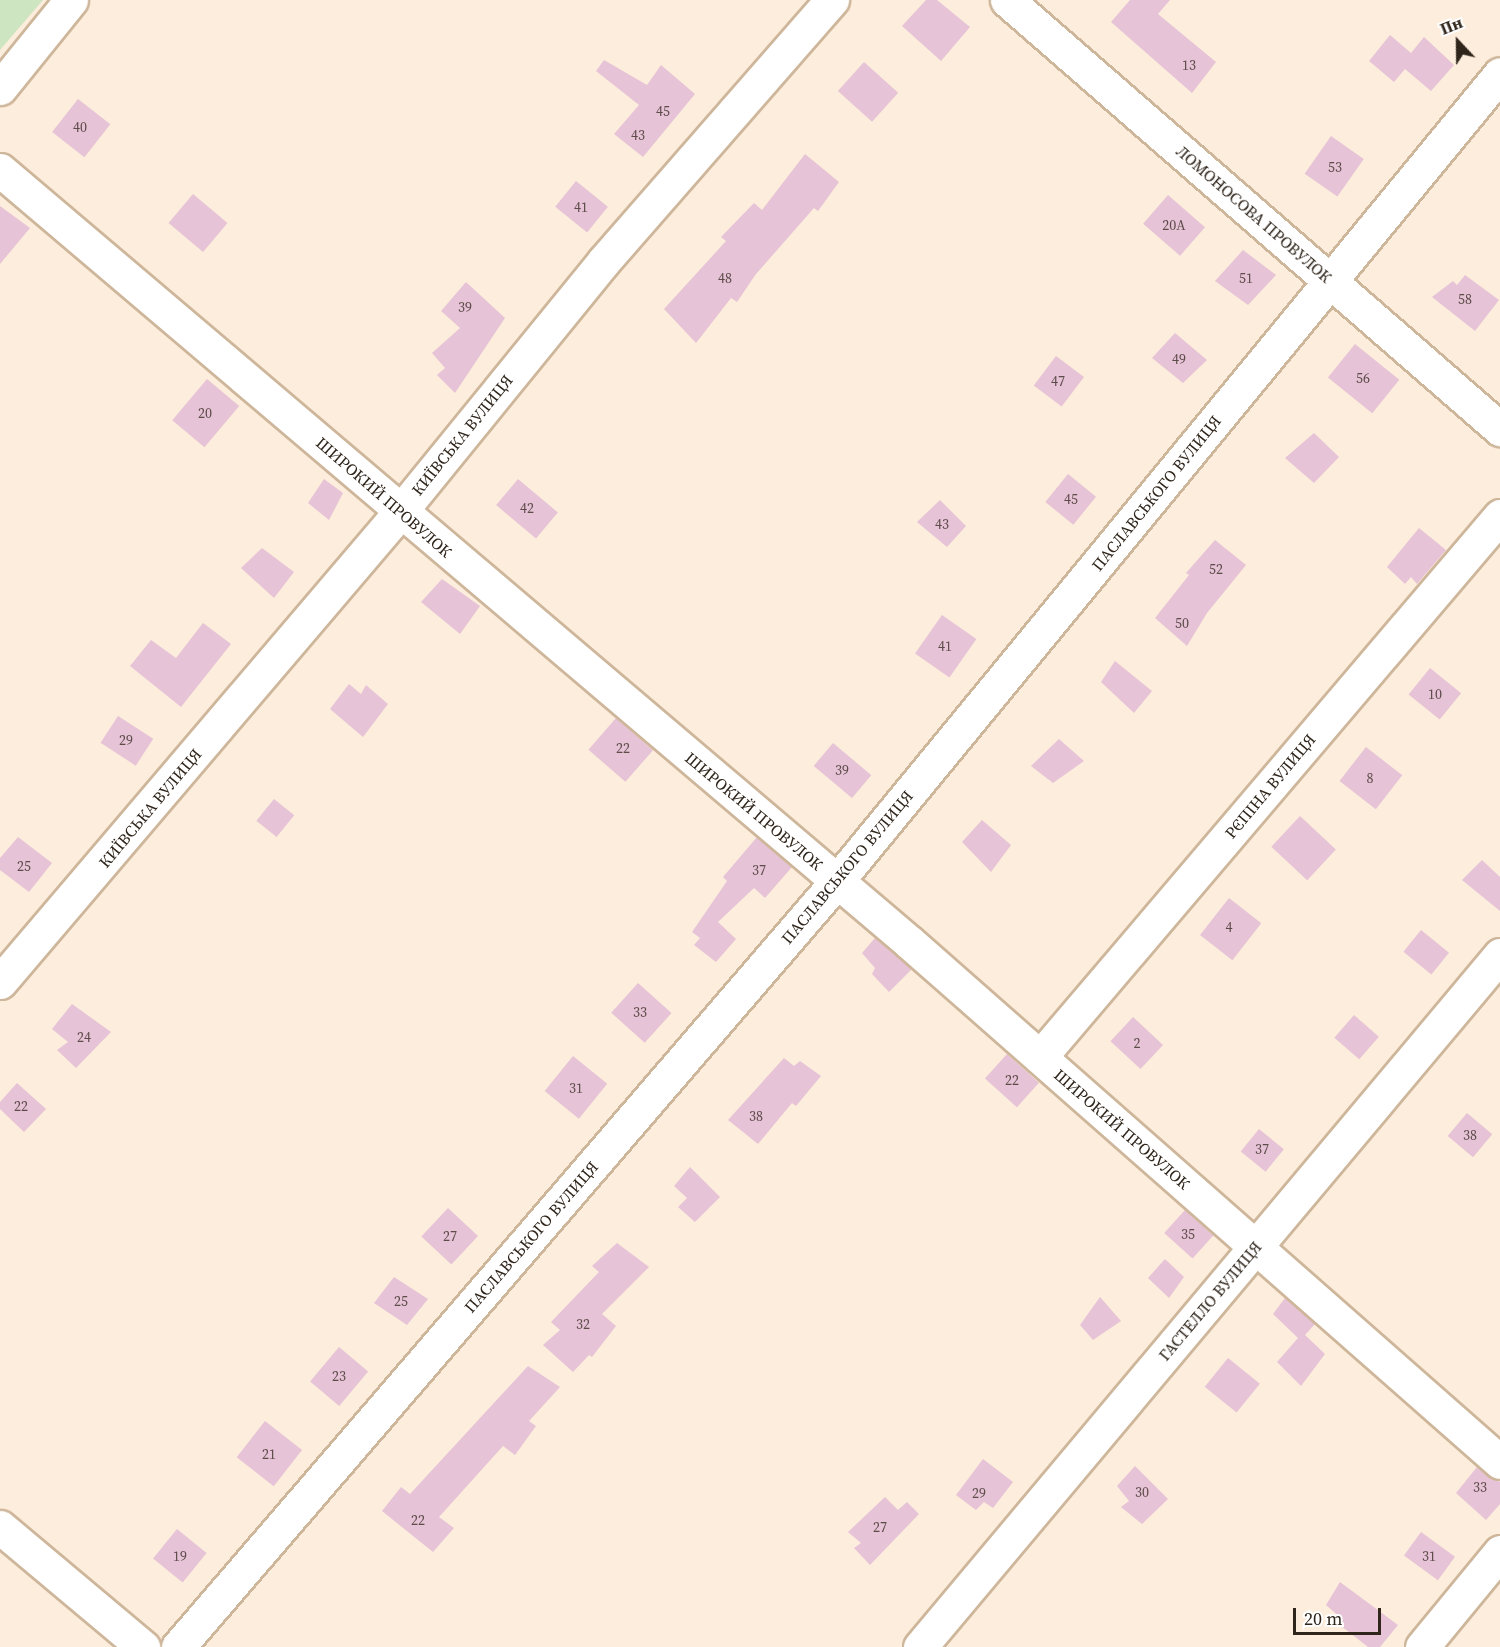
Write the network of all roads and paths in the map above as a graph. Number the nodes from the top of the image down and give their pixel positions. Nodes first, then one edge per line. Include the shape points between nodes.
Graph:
1 (71, 0) edge
2 (832, 0) edge
3 (1006, 0) edge
4 (1500, 74) edge
5 (0, 88) edge
6 (0, 170) edge
7 (1331, 280) junction
8 (1500, 429) edge
9 (400, 512) junction
10 (1500, 516) edge
11 (837, 881) junction
12 (1500, 955) edge
13 (0, 981) edge
14 (1040, 1057) junction
15 (1255, 1246) junction
16 (1500, 1462) edge
17 (0, 1527) edge
18 (1500, 1552) edge
19 (142, 1647) edge
20 (178, 1647) edge
21 (920, 1647) edge
22 (1422, 1647) edge

1 - 5 street
2 - 9 street, КИЇВСЬКА ВУЛИЦЯ via 604,261
3 - 7 street, ЛОМОНОСОВА ПРОВУЛОК
4 - 7 street, ПАСЛАВСЬКОГО ВУЛИЦЯ
6 - 9 street, ШИРОКИЙ ПРОВУЛОК
7 - 8 street, ЛОМОНОСОВА ПРОВУЛОК
7 - 11 street, ПАСЛАВСЬКОГО ВУЛИЦЯ
9 - 11 street, ШИРОКИЙ ПРОВУЛОК
9 - 13 street, КИЇВСЬКА ВУЛИЦЯ
10 - 14 street, РЄПІНА ВУЛИЦЯ
11 - 14 street, ШИРОКИЙ ПРОВУЛОК
11 - 20 street, ПАСЛАВСЬКОГО ВУЛИЦЯ
12 - 15 street, ГАСТЕЛЛО ВУЛИЦЯ
14 - 15 street, ШИРОКИЙ ПРОВУЛОК
15 - 16 street, ШИРОКИЙ ПРОВУЛОК
15 - 21 street, ГАСТЕЛЛО ВУЛИЦЯ
17 - 19 street
18 - 22 street

